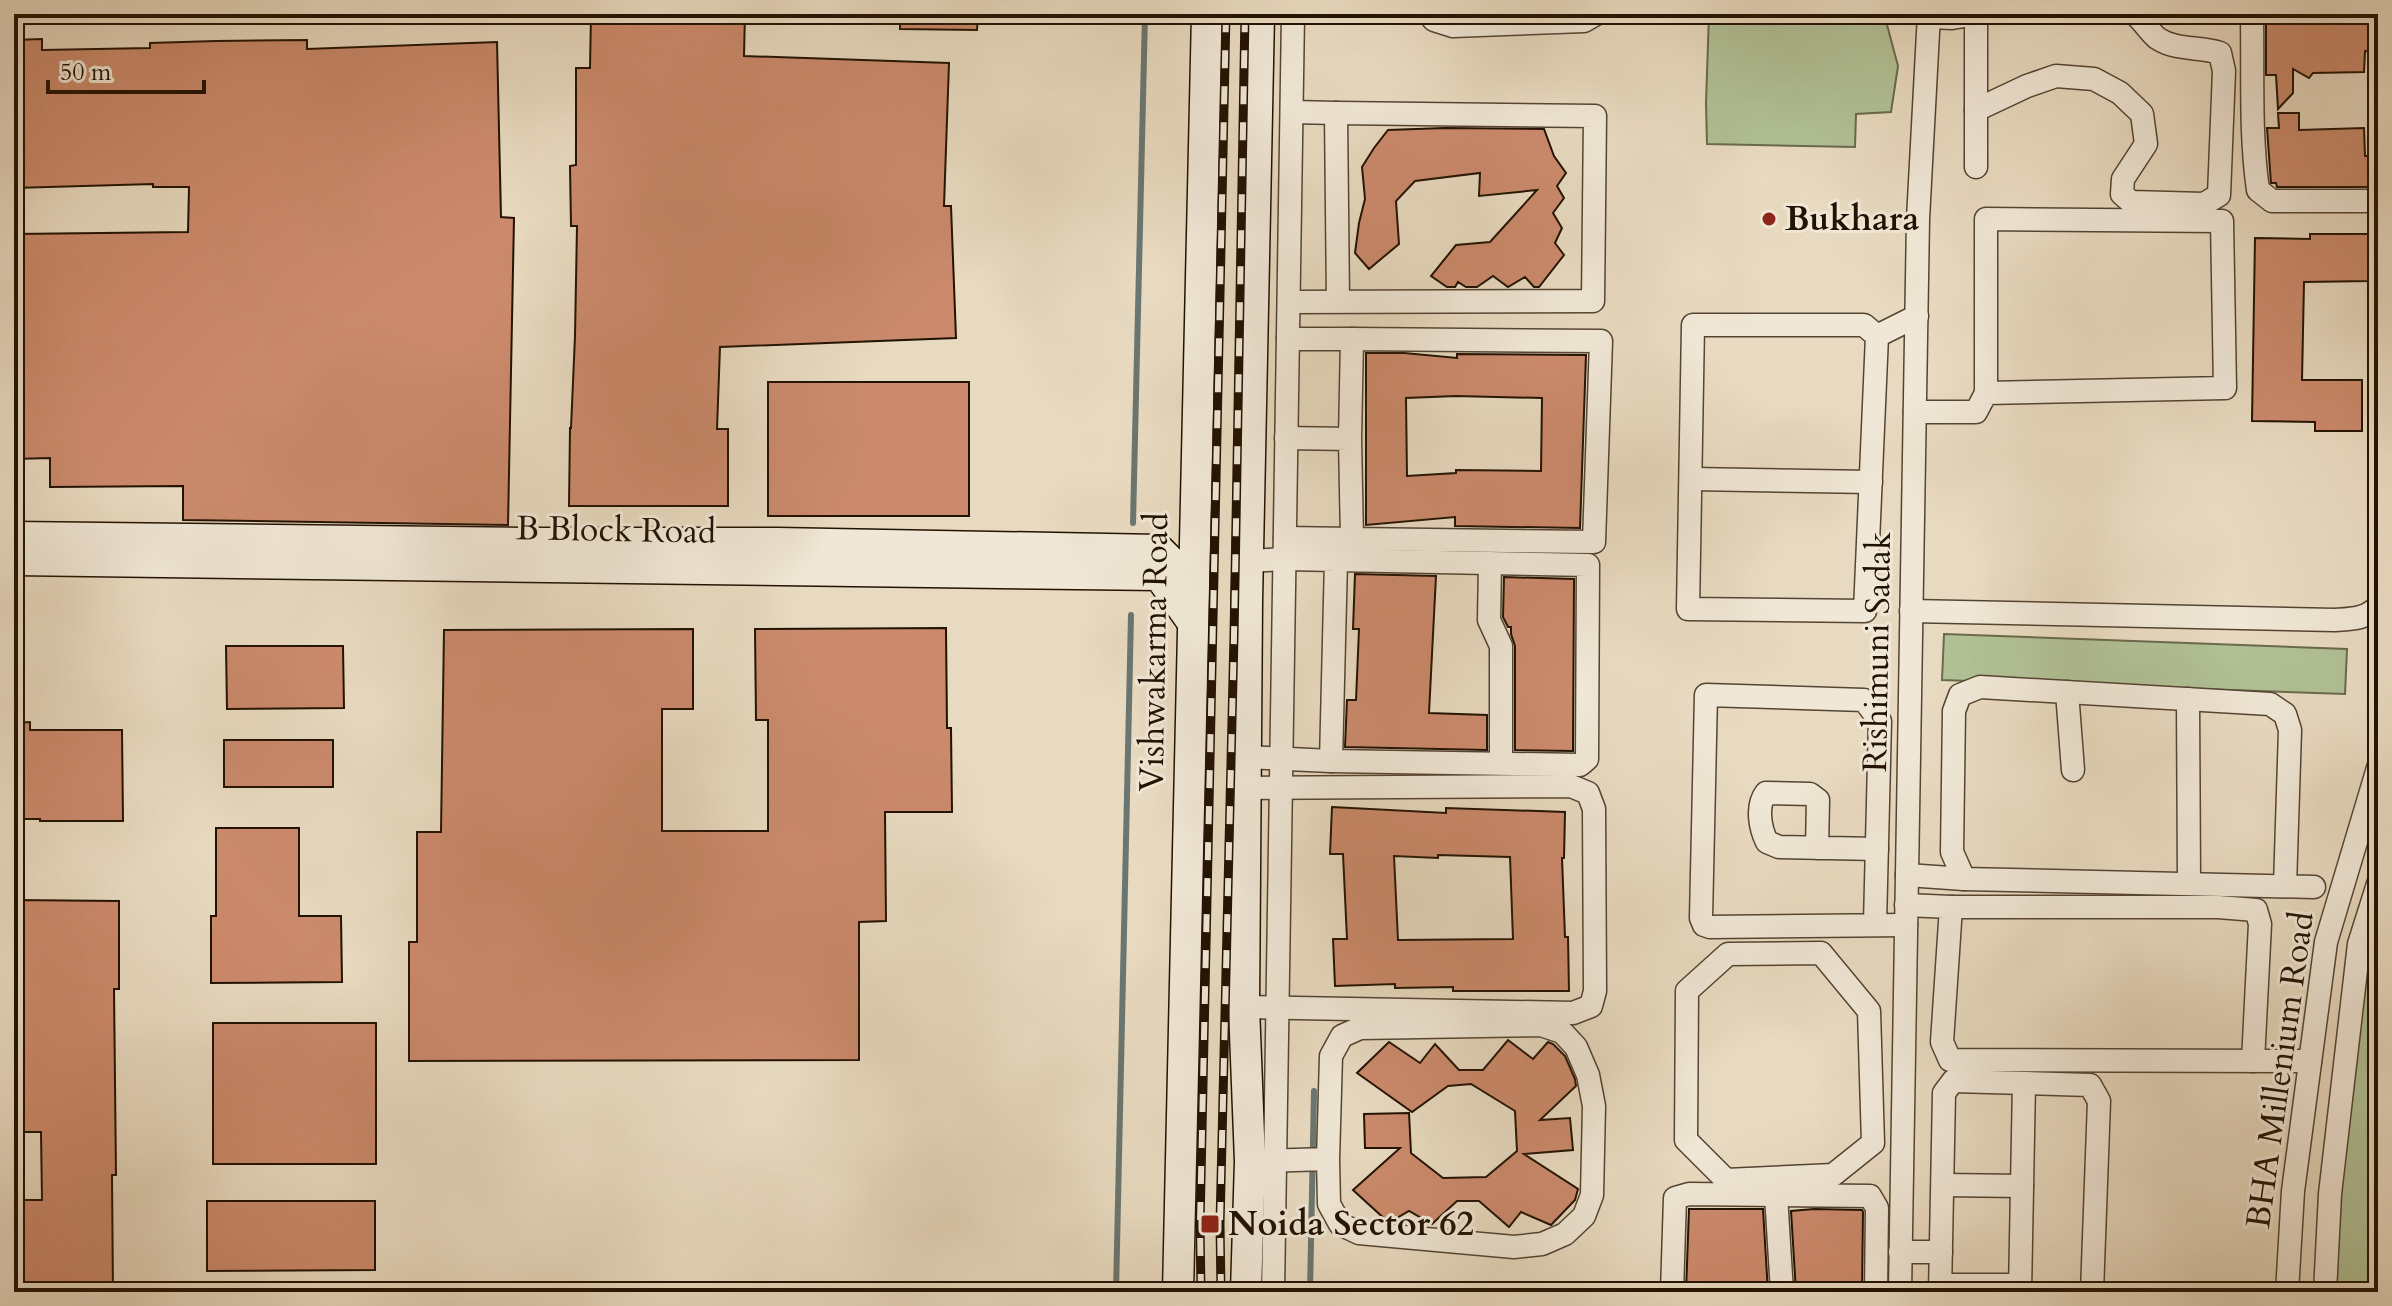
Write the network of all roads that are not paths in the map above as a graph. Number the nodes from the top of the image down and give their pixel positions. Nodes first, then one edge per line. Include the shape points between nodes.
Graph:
1 (1207, 14) edge
2 (1259, 14) edge
3 (1293, 14) edge
4 (1429, 14) edge
5 (1596, 14) edge
6 (1977, 14) edge
7 (2135, 14) edge
8 (2256, 14) edge
9 (1929, 15) edge
10 (1976, 110) junction
11 (1292, 112) junction
12 (1336, 113) junction
13 (1976, 167) dead end
14 (2378, 201) edge
15 (1289, 302) junction
16 (1338, 302) junction
17 (1917, 316) junction
18 (1877, 336) junction
19 (1288, 339) junction
20 (1352, 339) junction
21 (1986, 393) junction
22 (1915, 412) junction
23 (1286, 438) junction
24 (1350, 439) junction
25 (1692, 479) junction
26 (1871, 482) junction
27 (14, 537) edge
28 (1352, 539) junction
29 (1285, 548) junction
30 (14, 560) edge
31 (1336, 560) junction
32 (1248, 561) junction
33 (1490, 563) junction
34 (1194, 584) junction
35 (2378, 606) edge
36 (1911, 611) junction
37 (1193, 623) junction
38 (2067, 692) junction
39 (2188, 699) junction
40 (1246, 757) junction
41 (1281, 759) junction
42 (1331, 761) junction
43 (1501, 763) junction
44 (2378, 768) edge
45 (2073, 770) dead end
46 (1281, 787) junction
47 (1245, 788) junction
48 (1817, 848) dead end
49 (1877, 849) junction
50 (1907, 875) junction
51 (1964, 879) junction
52 (2189, 882) junction
53 (2378, 884) edge
54 (2285, 886) junction
55 (2314, 887) dead end
56 (1951, 907) junction
57 (1906, 915) junction
58 (1875, 924) junction
59 (1244, 1007) junction
60 (1277, 1008) junction
61 (2253, 1061) junction
62 (2310, 1061) junction
63 (1870, 1064) junction
64 (1903, 1064) junction
65 (2024, 1083) junction
66 (1871, 1098) junction
67 (1903, 1098) junction
68 (1328, 1159) junction
69 (1262, 1160) junction
70 (1943, 1185) junction
71 (2022, 1186) junction
72 (1776, 1195) junction
73 (1900, 1252) junction
74 (1941, 1252) junction
75 (2020, 1288) edge
76 (1940, 1289) edge
77 (1178, 1292) edge
78 (1246, 1292) edge
79 (1273, 1292) edge
80 (1672, 1292) edge
81 (1782, 1292) edge
82 (1876, 1292) edge
83 (1900, 1292) edge
84 (2092, 1292) edge
85 (2287, 1292) edge
86 (2325, 1292) edge

1 - 34 main road, Vishwakarma Road
2 - 32 main road
3 - 11 street
4 - 5 street via 1453,26 1584,21
6 - 9 street
6 - 10 street
7 - 10 street via 2173,47 2220,53 2224,71 2219,195 2204,204 2131,202 2122,194 2123,179 2146,144 2142,114 2120,93 2094,79 2056,76
8 - 14 street via 2252,20 2258,190 2272,201
9 - 17 street, Rishimuni Sadak
10 - 13 street
11 - 12 street
11 - 15 street
12 - 16 street
12 - 16 street via 1595,116 1593,301
15 - 16 street
15 - 19 street
17 - 18 street
17 - 22 street, Rishimuni Sadak
18 - 25 street via 1864,325 1693,325
18 - 26 street
19 - 20 street
19 - 23 street
20 - 24 street
20 - 28 street via 1601,341 1594,542
21 - 21 street via 1986,219 2222,221 2225,388
21 - 22 street via 1976,412
22 - 36 street, Rishimuni Sadak
23 - 24 street
23 - 29 street
24 - 28 street
25 - 26 street
25 - 26 street via 1688,609 1865,611
27 - 34 main road, B Block Road via 1159,550
28 - 29 street
29 - 31 street
29 - 32 street
29 - 41 street
30 - 37 main road, B Block Road via 1159,575
31 - 33 street
31 - 42 street
32 - 40 main road
33 - 43 street via 1489,620 1501,646
33 - 43 street via 1588,565 1587,759 1580,765
34 - 37 main road, Vishwakarma Road
35 - 36 street via 2357,619 2335,620
36 - 50 street, Rishimuni Sadak
37 - 77 main road, Vishwakarma Road
38 - 39 street
38 - 45 street
38 - 51 street via 1980,687 1960,695 1954,711 1952,852
39 - 52 street
39 - 54 street via 2270,704 2285,714 2290,730
40 - 41 street
40 - 47 main road
41 - 42 street
41 - 46 street
42 - 43 street
44 - 62 street, BHA Millenium Road via 2326,942
46 - 47 street
46 - 60 street
46 - 60 street via 1571,786 1588,793 1594,809 1595,991 1591,1006 1573,1013
47 - 59 main road
48 - 49 street
49 - 58 street
49 - 58 street via 1880,721 1864,700 1706,695 1704,925
50 - 51 street
50 - 57 street, Rishimuni Sadak
51 - 52 street
52 - 54 street
53 - 86 street, BHA Millenium Road via 2359,944 2330,1194
54 - 55 street
56 - 57 street
56 - 61 street via 2256,910 2260,924
56 - 61 street via 1942,1042 1950,1060
57 - 58 street
57 - 64 street, Rishimuni Sadak
59 - 60 street
59 - 69 main road
60 - 69 street
61 - 62 street
62 - 85 street, BHA Millenium Road via 2293,1191
63 - 64 street
63 - 66 street
63 - 66 street via 1869,1011 1821,953 1728,954 1687,991 1686,1140 1726,1180 1833,1175 1873,1143
64 - 67 street, Rishimuni Sadak
65 - 70 street via 1953,1081 1944,1093
65 - 71 street
65 - 84 street via 2090,1085 2099,1101
66 - 67 street
67 - 73 street, Rishimuni Sadak
68 - 68 street via 1329,1204 1340,1224 1359,1233 1514,1247 1542,1244 1565,1234 1584,1216 1592,1195 1594,1106 1588,1075 1576,1047 1562,1032 1541,1025 1360,1028 1342,1036 1331,1056
68 - 69 street
69 - 78 main road
69 - 79 street
70 - 71 street
70 - 74 street
71 - 75 street
72 - 80 street via 1675,1198
72 - 81 street
72 - 82 street via 1870,1196 1877,1208
73 - 74 street
73 - 83 street, Rishimuni Sadak
74 - 76 street
75 - 76 street

